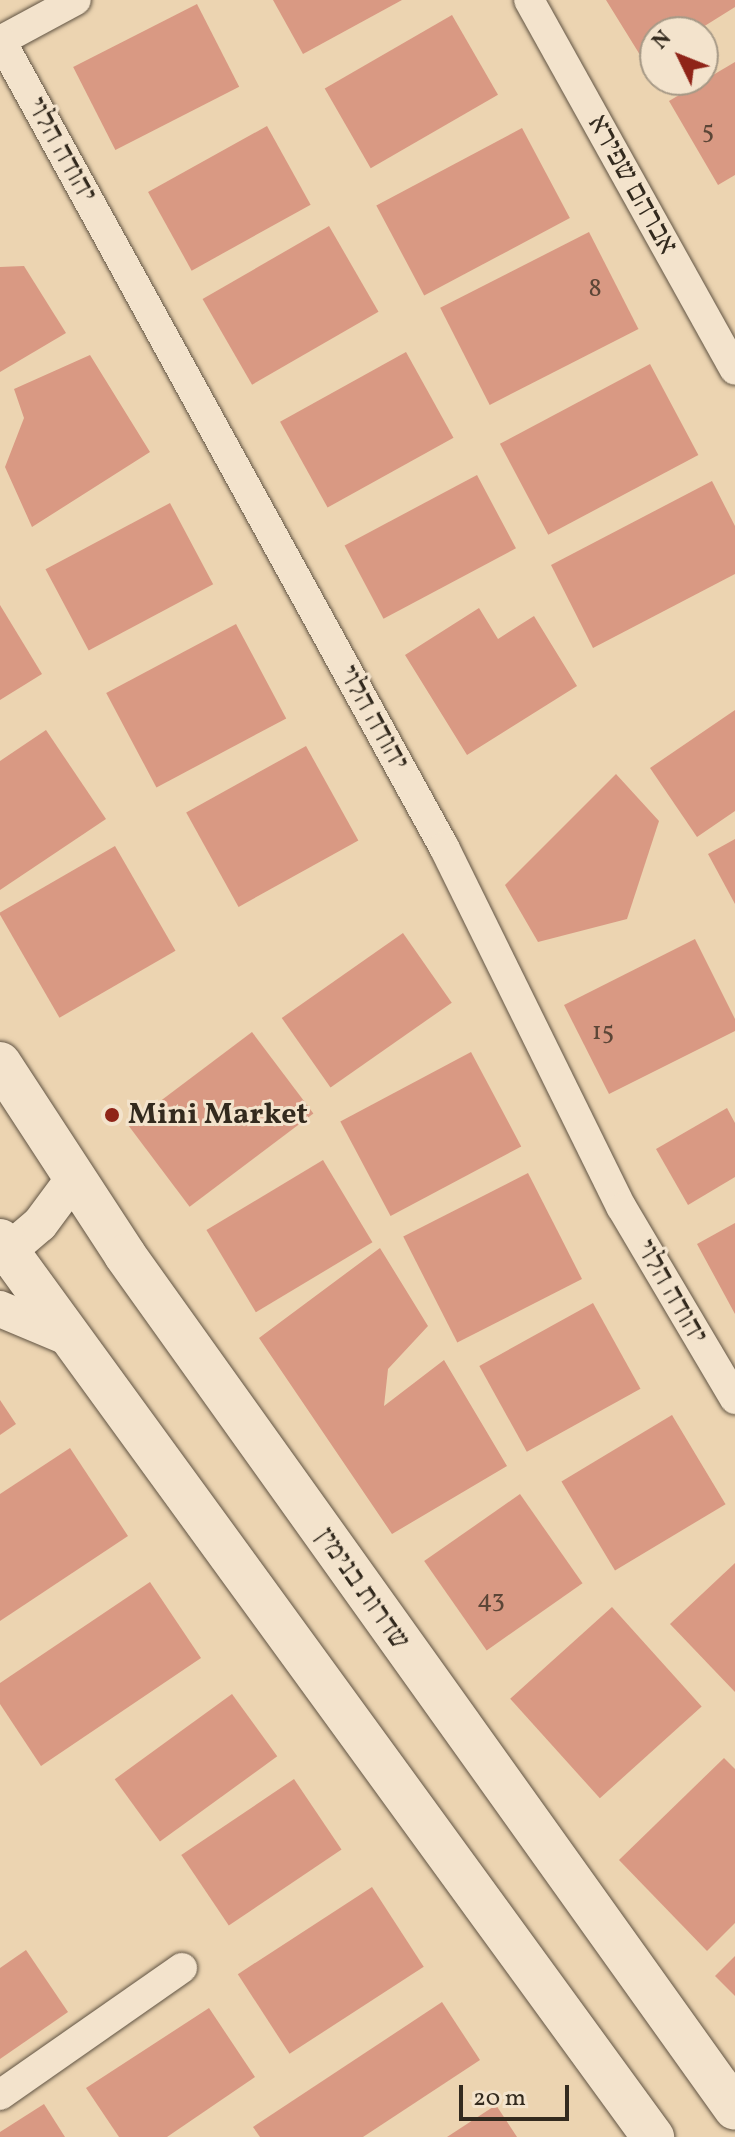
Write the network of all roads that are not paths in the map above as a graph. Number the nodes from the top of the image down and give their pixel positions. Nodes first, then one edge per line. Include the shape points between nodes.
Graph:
1 (76, 0) edge
2 (529, 0) edge
3 (0, 41) edge
4 (735, 370) edge
5 (0, 1063) edge
6 (74, 1178) junction
7 (3, 1250) edge
8 (0, 1309) edge
9 (67, 1337) junction
10 (735, 1399) edge
11 (182, 1968) dead end
12 (0, 2095) edge
13 (735, 2109) edge
14 (653, 2137) edge

1 - 3 street
2 - 4 street, אברהם שפירא
3 - 10 street, יהודה הלוי via 444,847 622,1208
5 - 6 main road, שדרות בנימין
6 - 7 street via 40,1224
6 - 13 main road, שדרות בנימין
7 - 9 main road
8 - 9 street
9 - 14 main road
11 - 12 street

